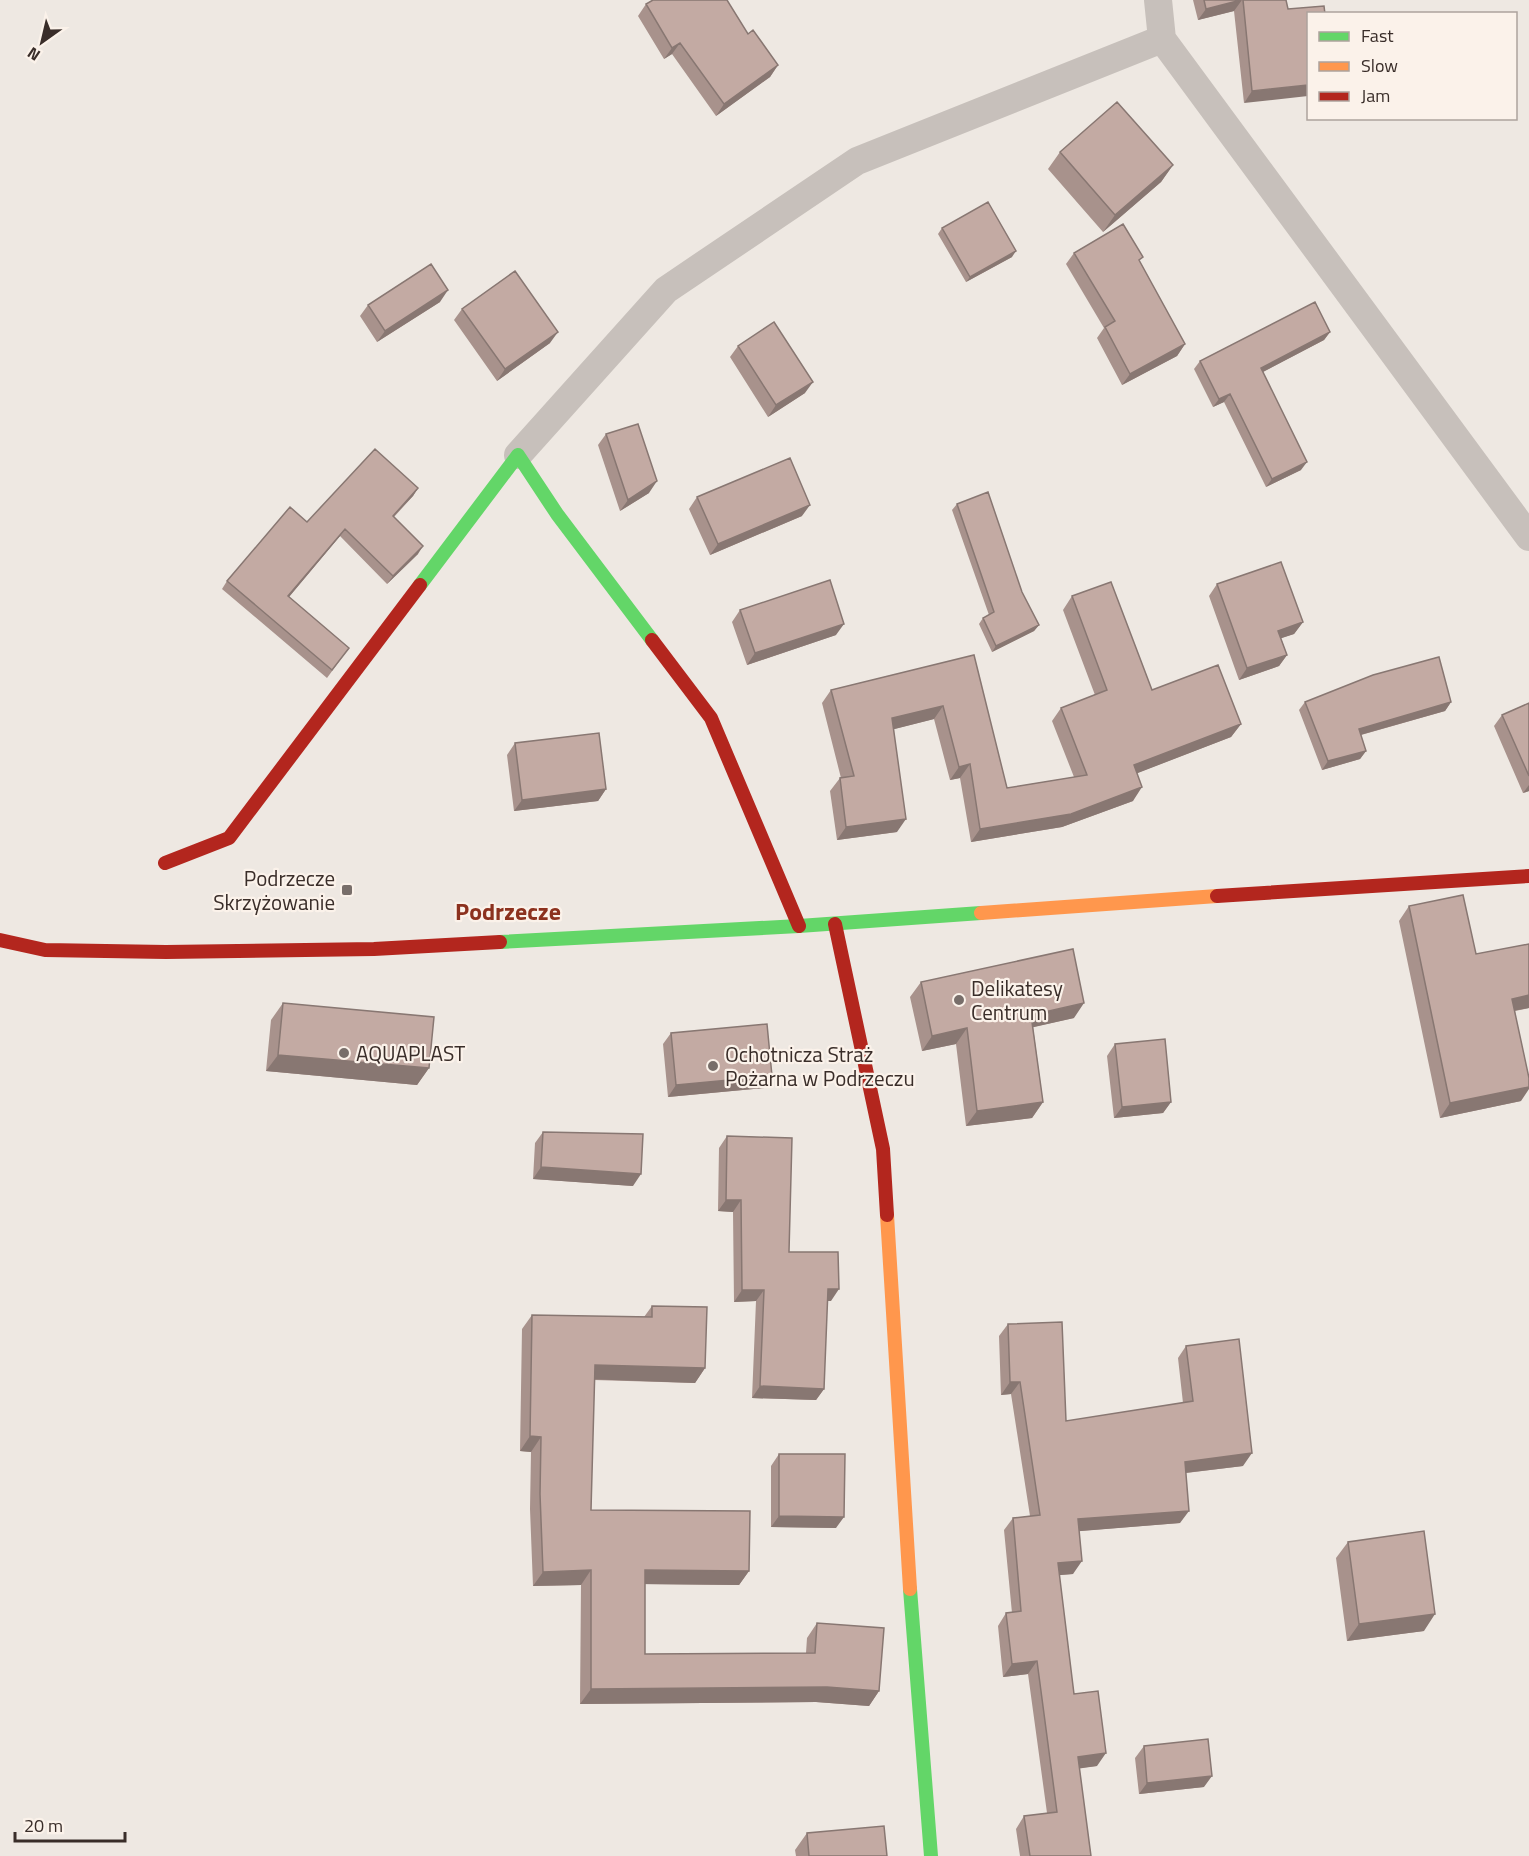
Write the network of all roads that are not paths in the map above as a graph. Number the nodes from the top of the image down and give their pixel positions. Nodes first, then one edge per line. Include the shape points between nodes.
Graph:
1 (1158, 0) edge
2 (1162, 39) junction
3 (518, 455) junction
4 (1529, 537) edge
5 (165, 863) dead end
6 (1529, 876) edge
7 (836, 924) junction
8 (799, 926) junction
9 (0, 940) edge
10 (45, 950) junction
11 (22, 956) dead end
12 (931, 1856) edge

1 - 2 street
2 - 3 street via 857,161 666,290
2 - 4 street
3 - 5 street via 229,838
3 - 8 street via 711,718
6 - 7 street
7 - 8 street
7 - 12 street via 883,1149 908,1567
8 - 10 street via 374,949
9 - 10 street
10 - 11 street

